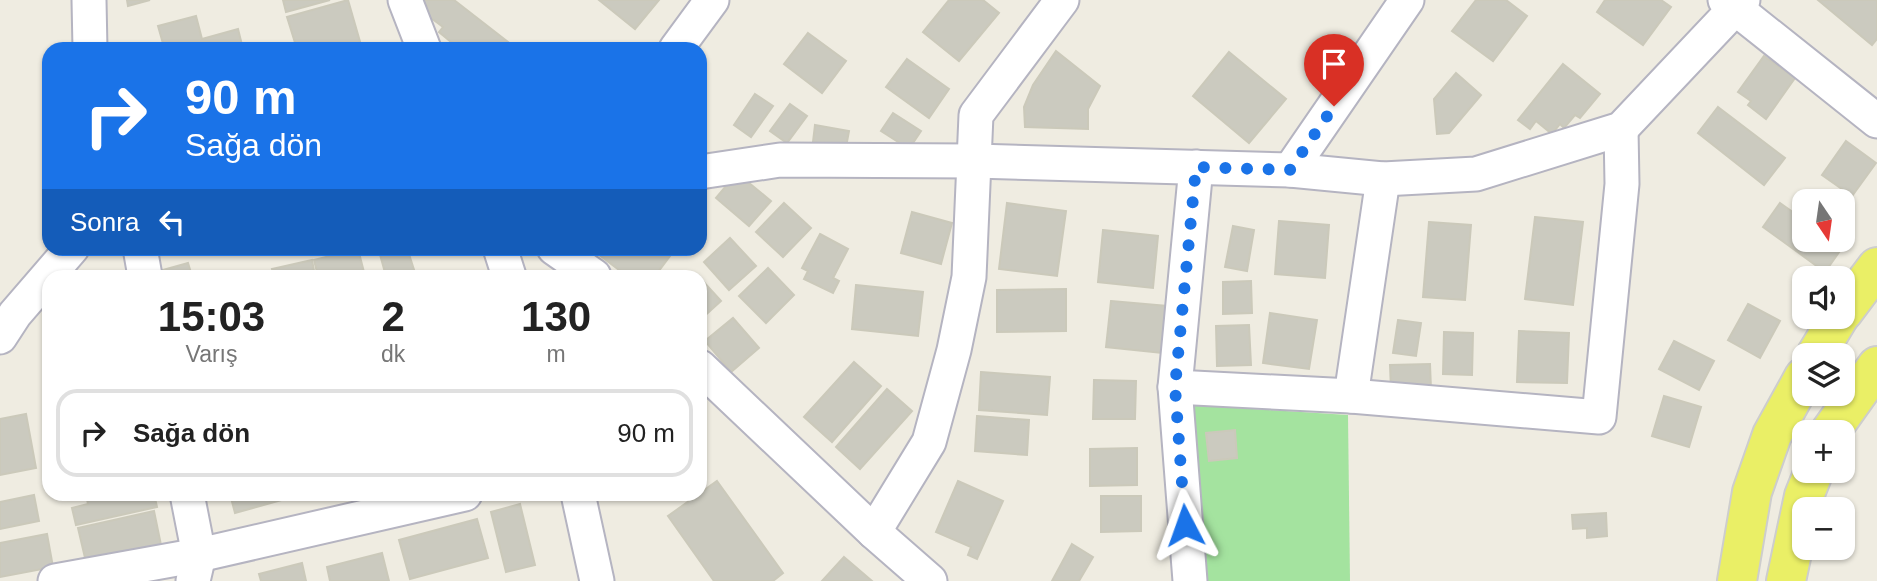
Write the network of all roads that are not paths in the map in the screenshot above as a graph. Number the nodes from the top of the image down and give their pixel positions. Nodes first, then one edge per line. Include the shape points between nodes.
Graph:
1 (89, 0) edge
2 (405, 0) edge
3 (712, 0) edge
4 (1062, 0) edge
5 (1407, 0) edge
6 (1735, 3) edge
7 (90, 42) edge
8 (421, 42) edge
9 (681, 42) edge
10 (1877, 121) edge
11 (1620, 129) junction
12 (975, 161) junction
13 (1196, 167) junction
14 (1290, 170) junction
15 (707, 171) edge
16 (1383, 178) junction
17 (65, 256) edge
18 (565, 256) edge
19 (1877, 267) edge
20 (53, 270) edge
21 (585, 270) edge
22 (42, 283) edge
23 (1855, 296) edge
24 (0, 337) edge
25 (1877, 366) edge
26 (707, 375) edge
27 (1175, 387) junction
28 (1351, 396) junction
29 (1792, 399) edge
30 (1839, 420) edge
31 (1809, 483) edge
32 (188, 501) edge
33 (440, 501) edge
34 (580, 501) edge
35 (874, 532) junction
36 (196, 568) edge
37 (55, 581) edge
38 (597, 581) edge
39 (930, 581) edge
40 (1189, 581) edge
41 (1737, 581) edge
42 (1786, 581) edge

1 - 7 street
2 - 8 street
3 - 9 street
4 - 12 street via 976,115
5 - 14 street
6 - 10 street
6 - 11 street
11 - 16 street via 1476,174
11 - 28 street via 1622,184 1599,416
12 - 13 street
12 - 15 street via 780,160
12 - 35 street via 969,277 929,442
13 - 14 street
13 - 27 street
14 - 16 street
16 - 28 street
17 - 20 street
18 - 21 street
19 - 23 main road
22 - 24 street
25 - 30 main road
26 - 35 street
27 - 28 street
27 - 40 street
29 - 41 main road via 1772,435 1752,492
31 - 42 main road
32 - 36 street
33 - 36 street
34 - 38 street
35 - 39 street
36 - 37 street

